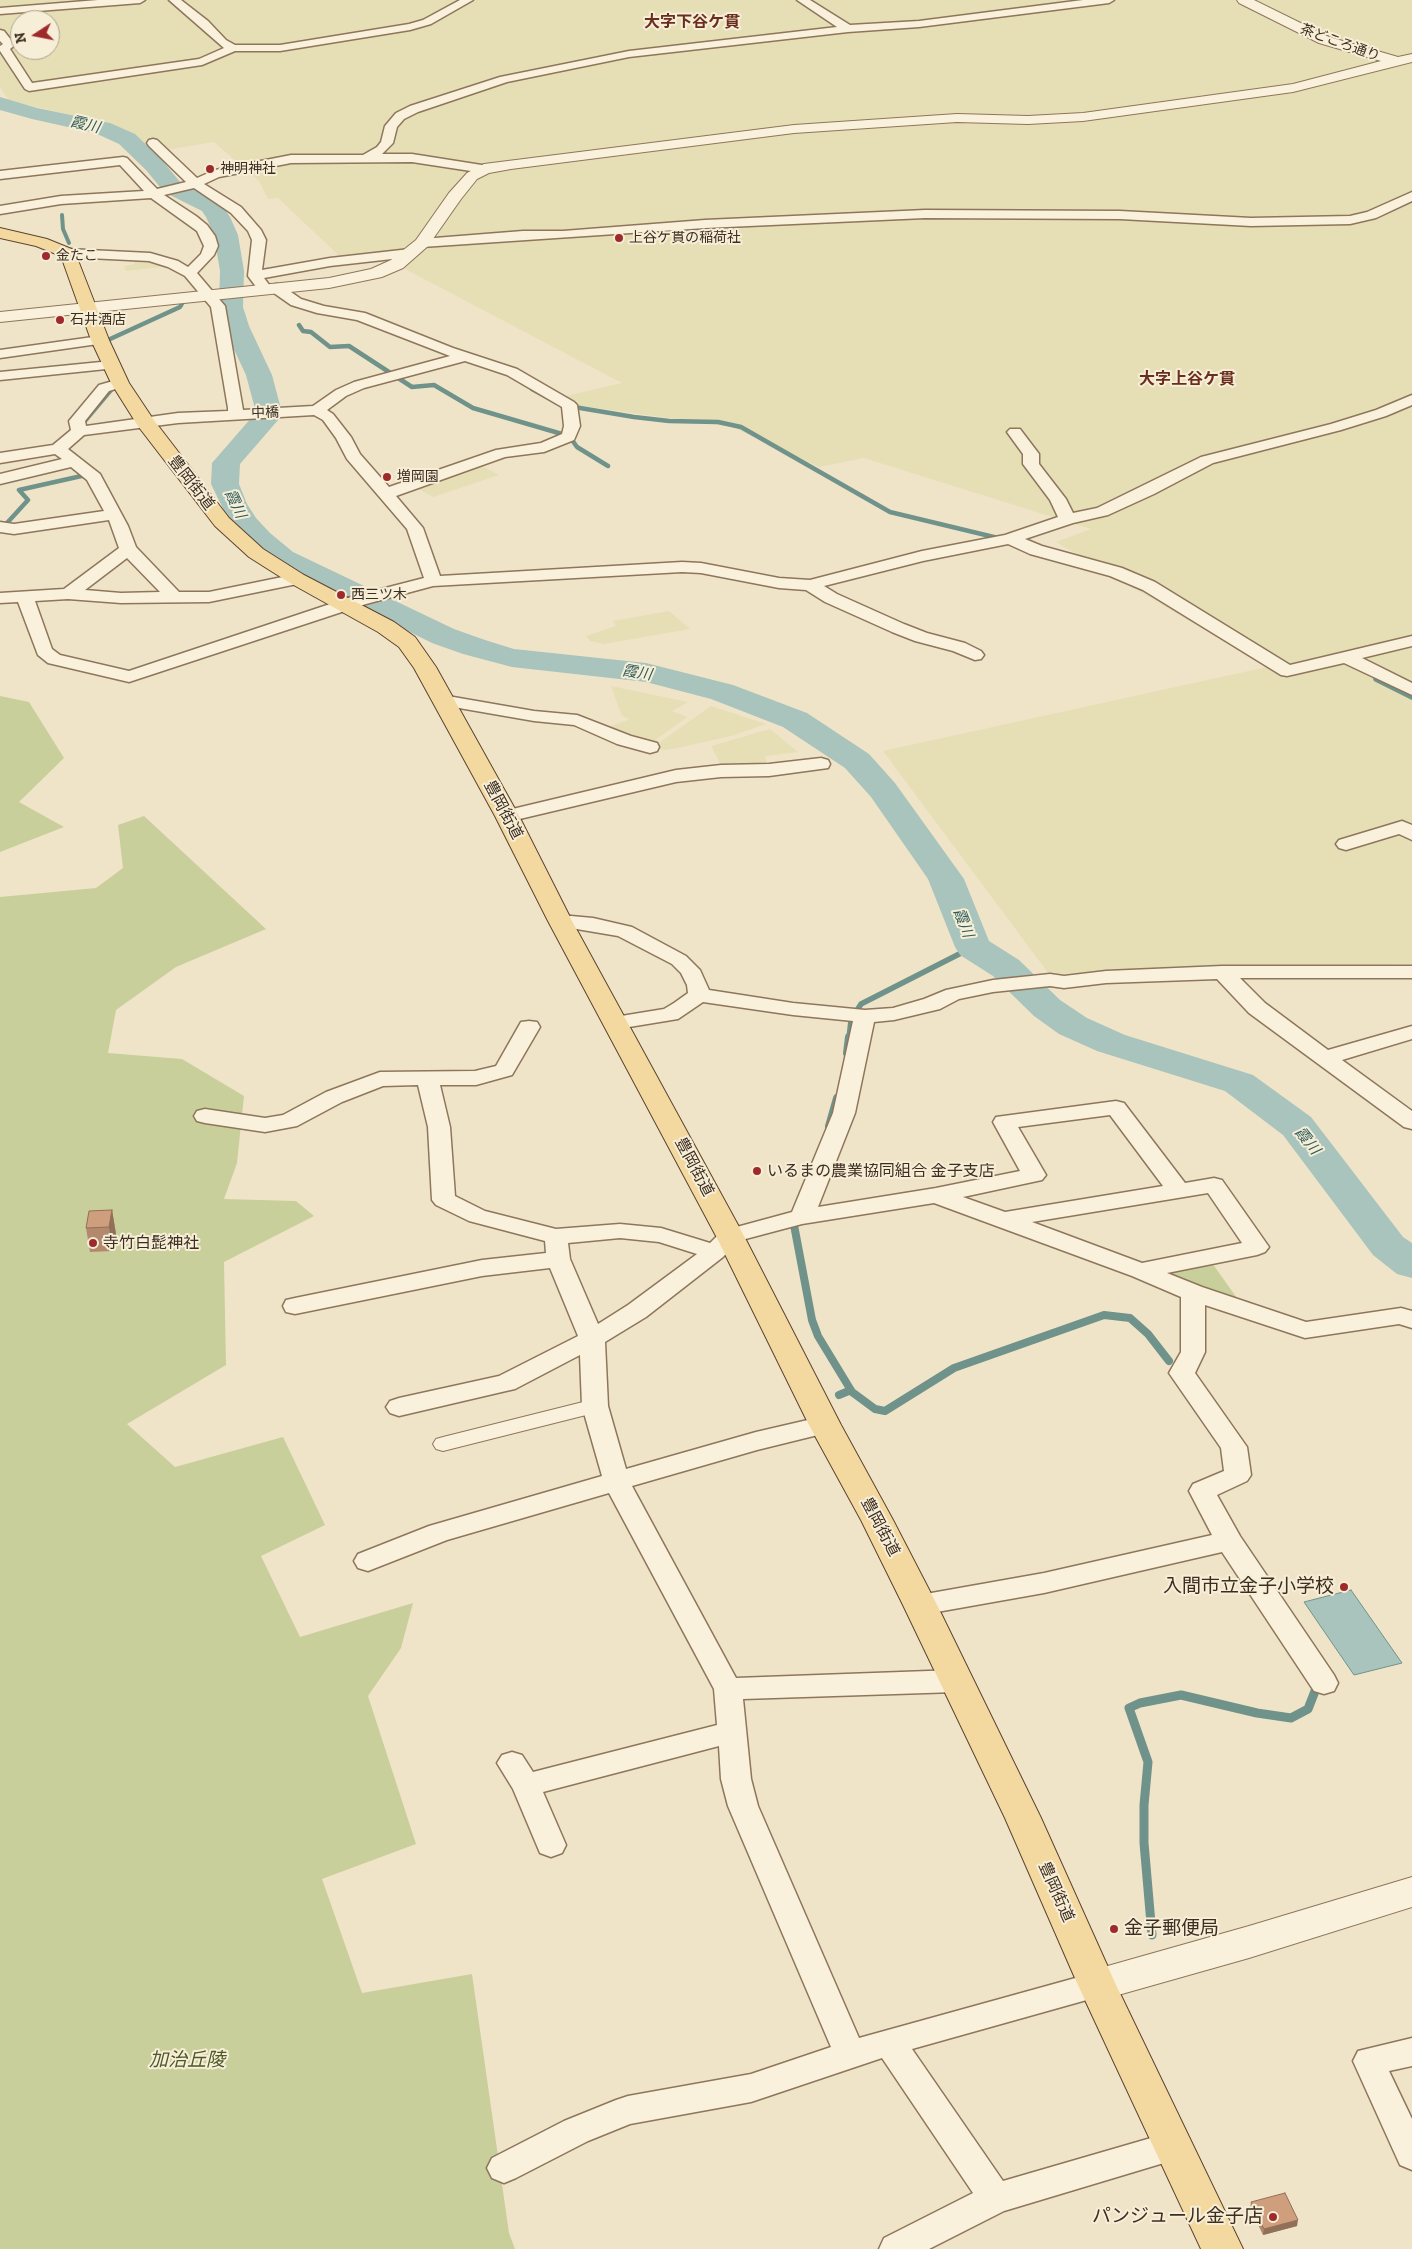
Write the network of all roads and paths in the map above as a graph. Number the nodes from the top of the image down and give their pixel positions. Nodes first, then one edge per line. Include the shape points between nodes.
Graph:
1 (140, 0) edge
2 (174, 0) edge
3 (468, 0) edge
4 (802, 0) edge
5 (1109, 0) edge
6 (1244, 0) edge
7 (0, 11) edge
8 (848, 29) junction
9 (0, 33) edge
10 (233, 48) junction
11 (1407, 62) edge
12 (153, 142) dead end
13 (366, 158) junction
14 (484, 169) junction
15 (47, 170) junction
16 (0, 175) edge
17 (194, 184) junction
18 (156, 193) junction
19 (1412, 196) edge
20 (72, 200) junction
21 (0, 210) edge
22 (0, 234) edge
23 (416, 248) junction
24 (68, 253) junction
25 (190, 273) junction
26 (262, 286) junction
27 (209, 294) junction
28 (88, 307) junction
29 (0, 317) edge
30 (100, 340) junction
31 (0, 354) edge
32 (464, 357) junction
33 (116, 374) junction
34 (0, 376) edge
35 (1412, 400) edge
36 (317, 410) junction
37 (235, 414) junction
38 (144, 422) junction
39 (79, 431) junction
40 (1015, 432) dead end
41 (58, 449) junction
42 (0, 458) edge
43 (75, 461) junction
44 (0, 479) edge
45 (384, 494) junction
46 (113, 516) junction
47 (1069, 519) junction
48 (0, 527) edge
49 (1010, 539) junction
50 (128, 549) junction
51 (297, 579) junction
52 (433, 581) junction
53 (810, 585) junction
54 (68, 594) junction
55 (25, 597) junction
56 (174, 597) junction
57 (0, 598) edge
58 (353, 603) junction
59 (1412, 641) edge
60 (975, 655) dead end
61 (1344, 656) junction
62 (1412, 690) edge
63 (442, 700) junction
64 (650, 747) dead end
65 (821, 764) dead end
66 (507, 816) junction
67 (1412, 834) edge
68 (1346, 844) dead end
69 (560, 921) junction
70 (1222, 972) junction
71 (1412, 972) edge
72 (698, 995) junction
73 (858, 1015) junction
74 (617, 1023) junction
75 (529, 1027) dead end
76 (1412, 1032) edge
77 (1325, 1058) junction
78 (426, 1079) junction
79 (205, 1116) dead end
80 (1412, 1122) edge
81 (1178, 1190) junction
82 (936, 1195) junction
83 (802, 1217) junction
84 (1001, 1221) junction
85 (723, 1244) junction
86 (557, 1248) junction
87 (1140, 1270) junction
88 (1193, 1293) junction
89 (296, 1306) dead end
90 (1412, 1320) edge
91 (592, 1339) junction
92 (595, 1406) junction
93 (399, 1407) dead end
94 (825, 1425) junction
95 (443, 1444) dead end
96 (618, 1483) junction
97 (1229, 1541) junction
98 (368, 1561) dead end
99 (920, 1605) junction
100 (956, 1681) junction
101 (1324, 1683) dead end
102 (728, 1689) junction
103 (732, 1732) junction
104 (551, 1844) dead end
105 (1412, 1892) edge
106 (1097, 1985) junction
107 (889, 2042) junction
108 (1412, 2052) edge
109 (851, 2056) junction
110 (1175, 2146) junction
111 (1412, 2155) edge
112 (504, 2168) dead end
113 (996, 2198) junction
114 (896, 2249) edge
115 (1222, 2249) edge

1 - 7 street
2 - 10 street
3 - 10 street via 427,22 410,27 280,48
4 - 8 street
5 - 8 street via 919,24
6 - 11 street, 茶どころ通り via 1324,40
8 - 13 street via 630,54 504,79 400,116 391,126 387,143
9 - 10 street via 9,45 4,48 29,87 202,62
11 - 14 street via 1293,88 1083,116 1028,120 957,118 794,129
12 - 17 street
13 - 14 street via 427,159
13 - 17 street via 291,159 224,172
14 - 23 street via 468,179
15 - 16 street
15 - 18 street via 124,161
15 - 20 street
17 - 18 street
17 - 26 street via 236,210 254,230 259,240
18 - 20 street
18 - 25 street via 208,236 211,246 207,255
19 - 23 street via 1371,215 1350,220 1251,222 1120,215 925,214 523,235
20 - 21 street
22 - 24 main road via 41,242
23 - 26 street via 330,262
23 - 26 street via 397,264 360,278
24 - 25 street via 150,256
24 - 28 main road, 豊岡街道
25 - 27 street
26 - 27 street
26 - 32 street via 322,310 360,316
27 - 28 street
27 - 37 street via 218,306
28 - 29 street
28 - 30 main road, 豊岡街道
30 - 31 street
30 - 33 main road, 豊岡街道
32 - 36 street via 359,385 340,393
32 - 45 street via 512,372 569,405 572,426 569,437 544,447 502,453
33 - 34 street
33 - 38 main road, 豊岡街道
33 - 39 street via 76,421
35 - 47 street via 1336,427 1207,460 1114,507
36 - 37 street, 中橋
36 - 45 street via 328,417 353,456
37 - 38 street, 中橋
38 - 39 street, 中橋
38 - 51 main road, 豊岡街道 via 222,522 256,553
39 - 41 street
40 - 47 street via 1031,454 1031,464
41 - 42 street
41 - 43 street
43 - 44 street
43 - 46 street via 94,477
45 - 52 street via 415,528
46 - 48 street via 14,529
46 - 50 street
47 - 49 street
49 - 53 street via 922,556
49 - 61 street via 1036,550 1116,572 1149,586 1287,671
50 - 54 street
50 - 56 street
51 - 56 street via 209,597
51 - 58 main road, 豊岡街道
52 - 53 street via 682,567
52 - 58 street
53 - 60 street via 831,598 921,638 959,647
54 - 55 street
54 - 56 street
55 - 57 street
55 - 58 street via 44,651 54,659 129,678
58 - 63 main road, 豊岡街道 via 407,642 426,668
59 - 61 street
61 - 62 street
63 - 64 street via 577,720
63 - 66 main road, 豊岡街道
65 - 66 street via 676,776
66 - 69 main road, 豊岡街道
67 - 68 street via 1402,827
69 - 72 street via 625,931 679,960 698,984
69 - 74 main road, 豊岡街道
70 - 71 street
70 - 73 street via 1064,982 1050,980 993,986 953,994 932,1004 894,1014
70 - 77 street via 1257,1008
72 - 73 street
72 - 74 street via 670,1014
73 - 83 street via 844,1113
74 - 85 main road, 豊岡街道
75 - 78 street via 504,1070 476,1078
76 - 77 street
77 - 80 street
78 - 79 street via 380,1079 334,1097 289,1121 265,1124
78 - 86 street via 440,1127 444,1200
81 - 82 street via 1116,1108 1004,1122 1034,1175
81 - 84 street
81 - 87 street via 1214,1185 1257,1248
82 - 83 street
82 - 84 street
83 - 85 street
84 - 87 street
85 - 86 street via 620,1231
85 - 91 street via 637,1311
85 - 94 main road, 豊岡街道
86 - 89 street via 482,1268
86 - 91 street
87 - 88 street
88 - 90 street via 1304,1330 1401,1316
88 - 97 street via 1193,1352 1182,1373 1234,1446 1238,1475 1202,1491
91 - 92 street
91 - 93 street via 506,1383
92 - 95 street
92 - 96 street
94 - 96 street via 756,1441
94 - 99 main road, 豊岡街道
96 - 98 street via 438,1533
96 - 102 street
97 - 99 street via 1044,1583
97 - 101 street
99 - 100 main road, 豊岡街道
100 - 102 street
100 - 106 main road, 豊岡街道 via 1023,1818
102 - 103 street
103 - 104 street via 628,1756 519,1774
103 - 109 street via 736,1779 743,1806
105 - 106 street
106 - 107 street
106 - 110 main road, 豊岡街道
107 - 109 street
107 - 113 street
108 - 111 street via 1369,2061
109 - 112 street via 751,2088 628,2110 576,2131
110 - 113 street
110 - 115 main road, 豊岡街道
113 - 114 street

